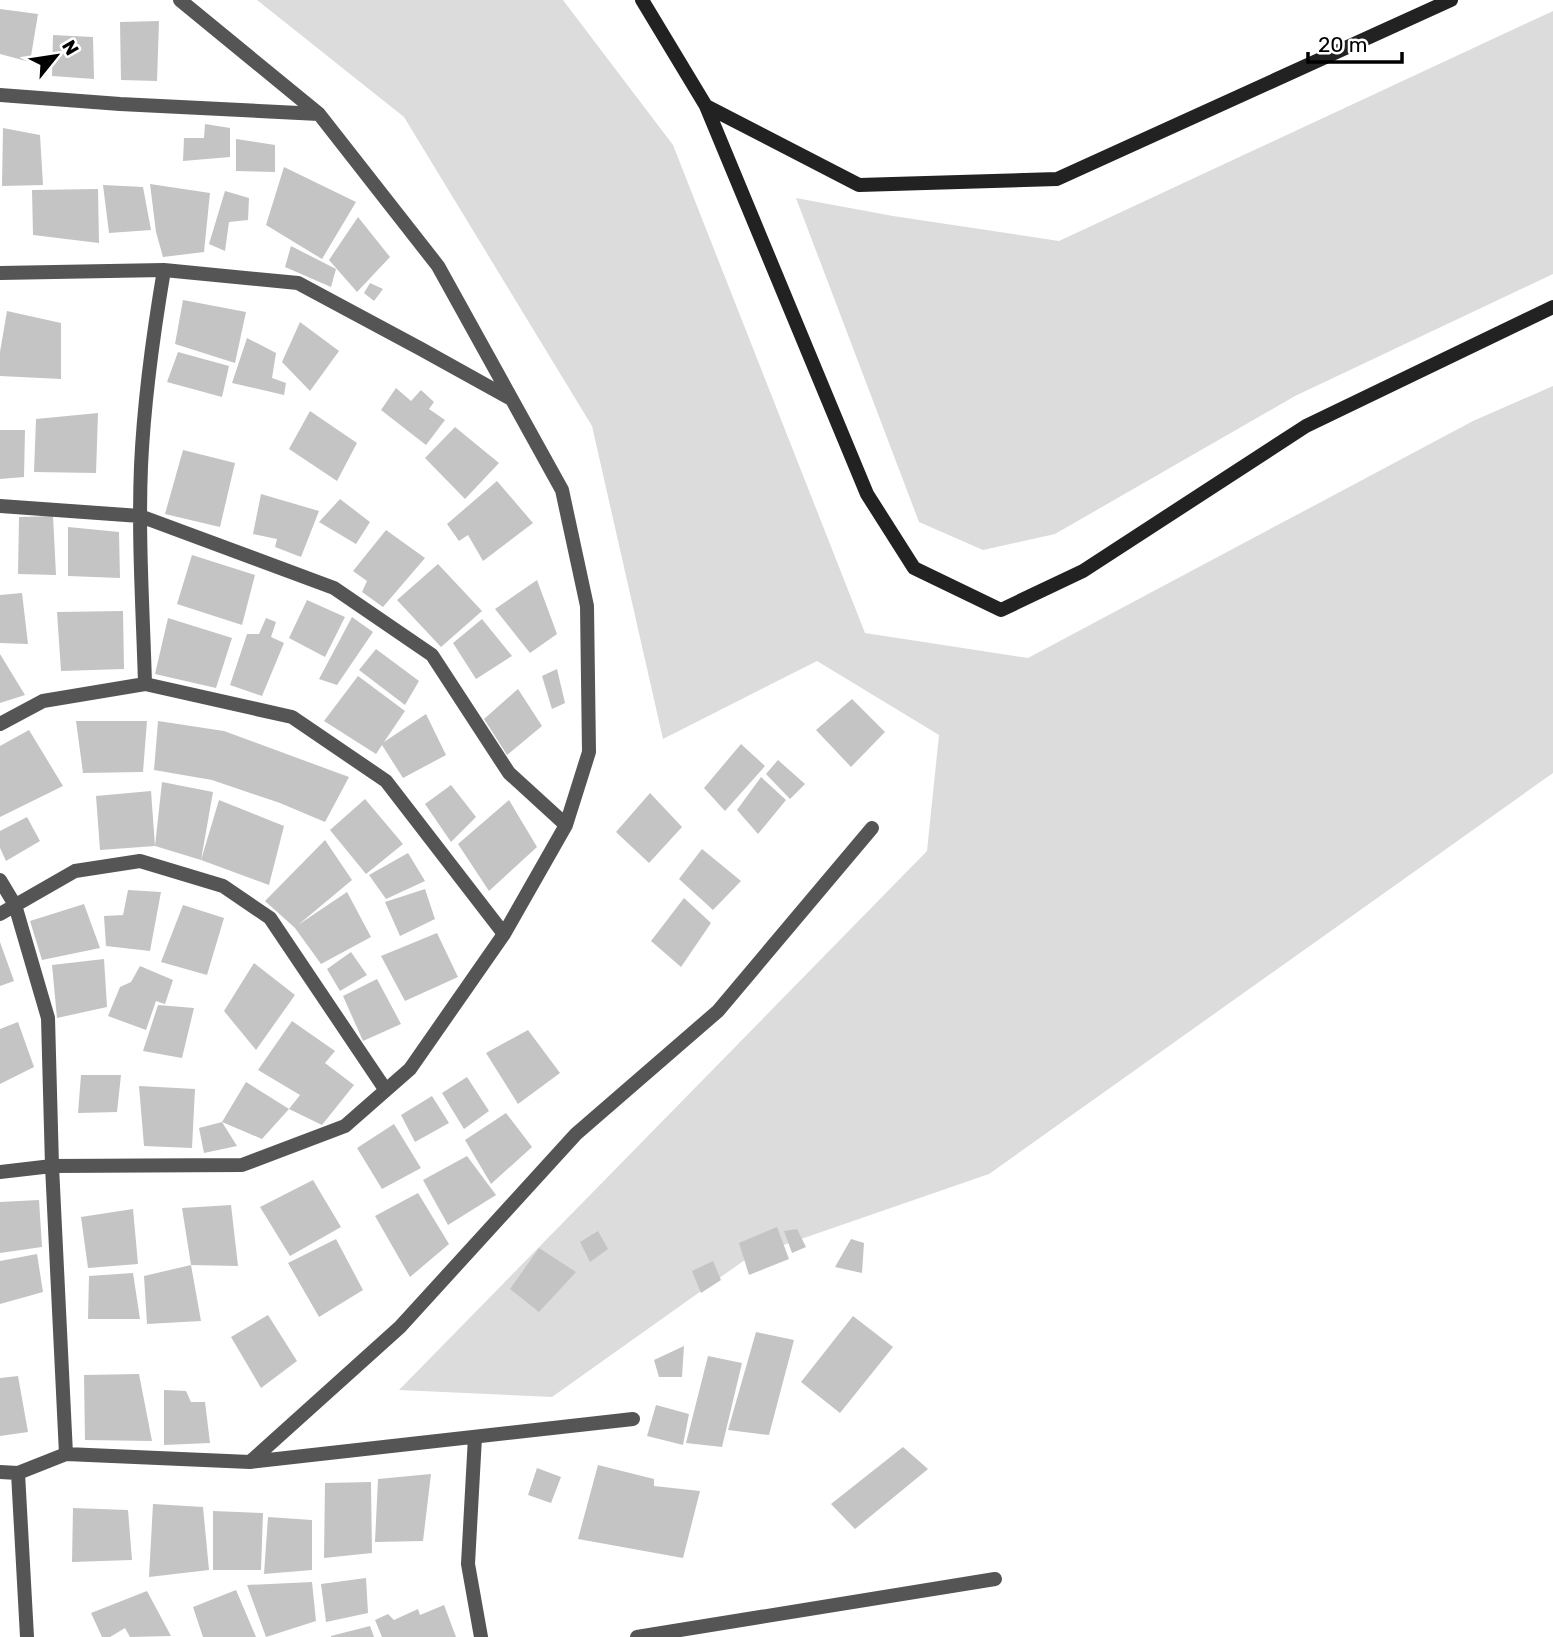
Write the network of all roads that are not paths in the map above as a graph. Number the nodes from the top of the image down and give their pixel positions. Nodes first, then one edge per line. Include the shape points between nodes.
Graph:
1 (180, 0) edge
2 (642, 0) edge
3 (1451, 0) edge
4 (0, 95) edge
5 (706, 106) junction
6 (319, 114) junction
7 (164, 270) junction
8 (0, 273) edge
9 (1553, 307) edge
10 (512, 400) junction
11 (0, 506) edge
12 (140, 516) junction
13 (145, 684) junction
14 (0, 724) edge
15 (566, 825) junction
16 (872, 828) dead end
17 (0, 880) edge
18 (15, 905) junction
19 (0, 914) edge
20 (504, 933) junction
21 (385, 1090) junction
22 (52, 1166) junction
23 (0, 1172) edge
24 (633, 1419) dead end
25 (475, 1437) junction
26 (66, 1454) junction
27 (250, 1462) junction
28 (0, 1472) edge
29 (18, 1473) junction
30 (995, 1580) dead end
31 (27, 1637) edge
32 (481, 1637) edge
33 (637, 1637) edge

1 - 6 street
2 - 5 street
3 - 5 street via 1057,179 859,185
4 - 6 street
5 - 9 street via 867,494 914,568 1001,610 1083,571 1306,426
6 - 10 street via 438,266
7 - 8 street
7 - 10 street via 298,283
7 - 12 street via 152,341
10 - 15 street via 562,490 587,606 589,752
11 - 12 street
12 - 13 street
12 - 15 street via 334,588 432,655 509,773
13 - 14 street via 43,701
13 - 20 street via 292,717 376,774
15 - 20 street
16 - 27 street via 718,1011 576,1134 400,1327
17 - 18 street
18 - 19 street
18 - 21 street via 75,871 140,861 223,886 270,918
18 - 22 street via 48,1018
20 - 21 street via 410,1069
21 - 22 street via 345,1126 242,1165
22 - 23 street
22 - 26 street
24 - 25 street
25 - 27 street
25 - 32 street via 468,1564
26 - 27 street
26 - 29 street
28 - 29 street
29 - 31 street
30 - 33 street

